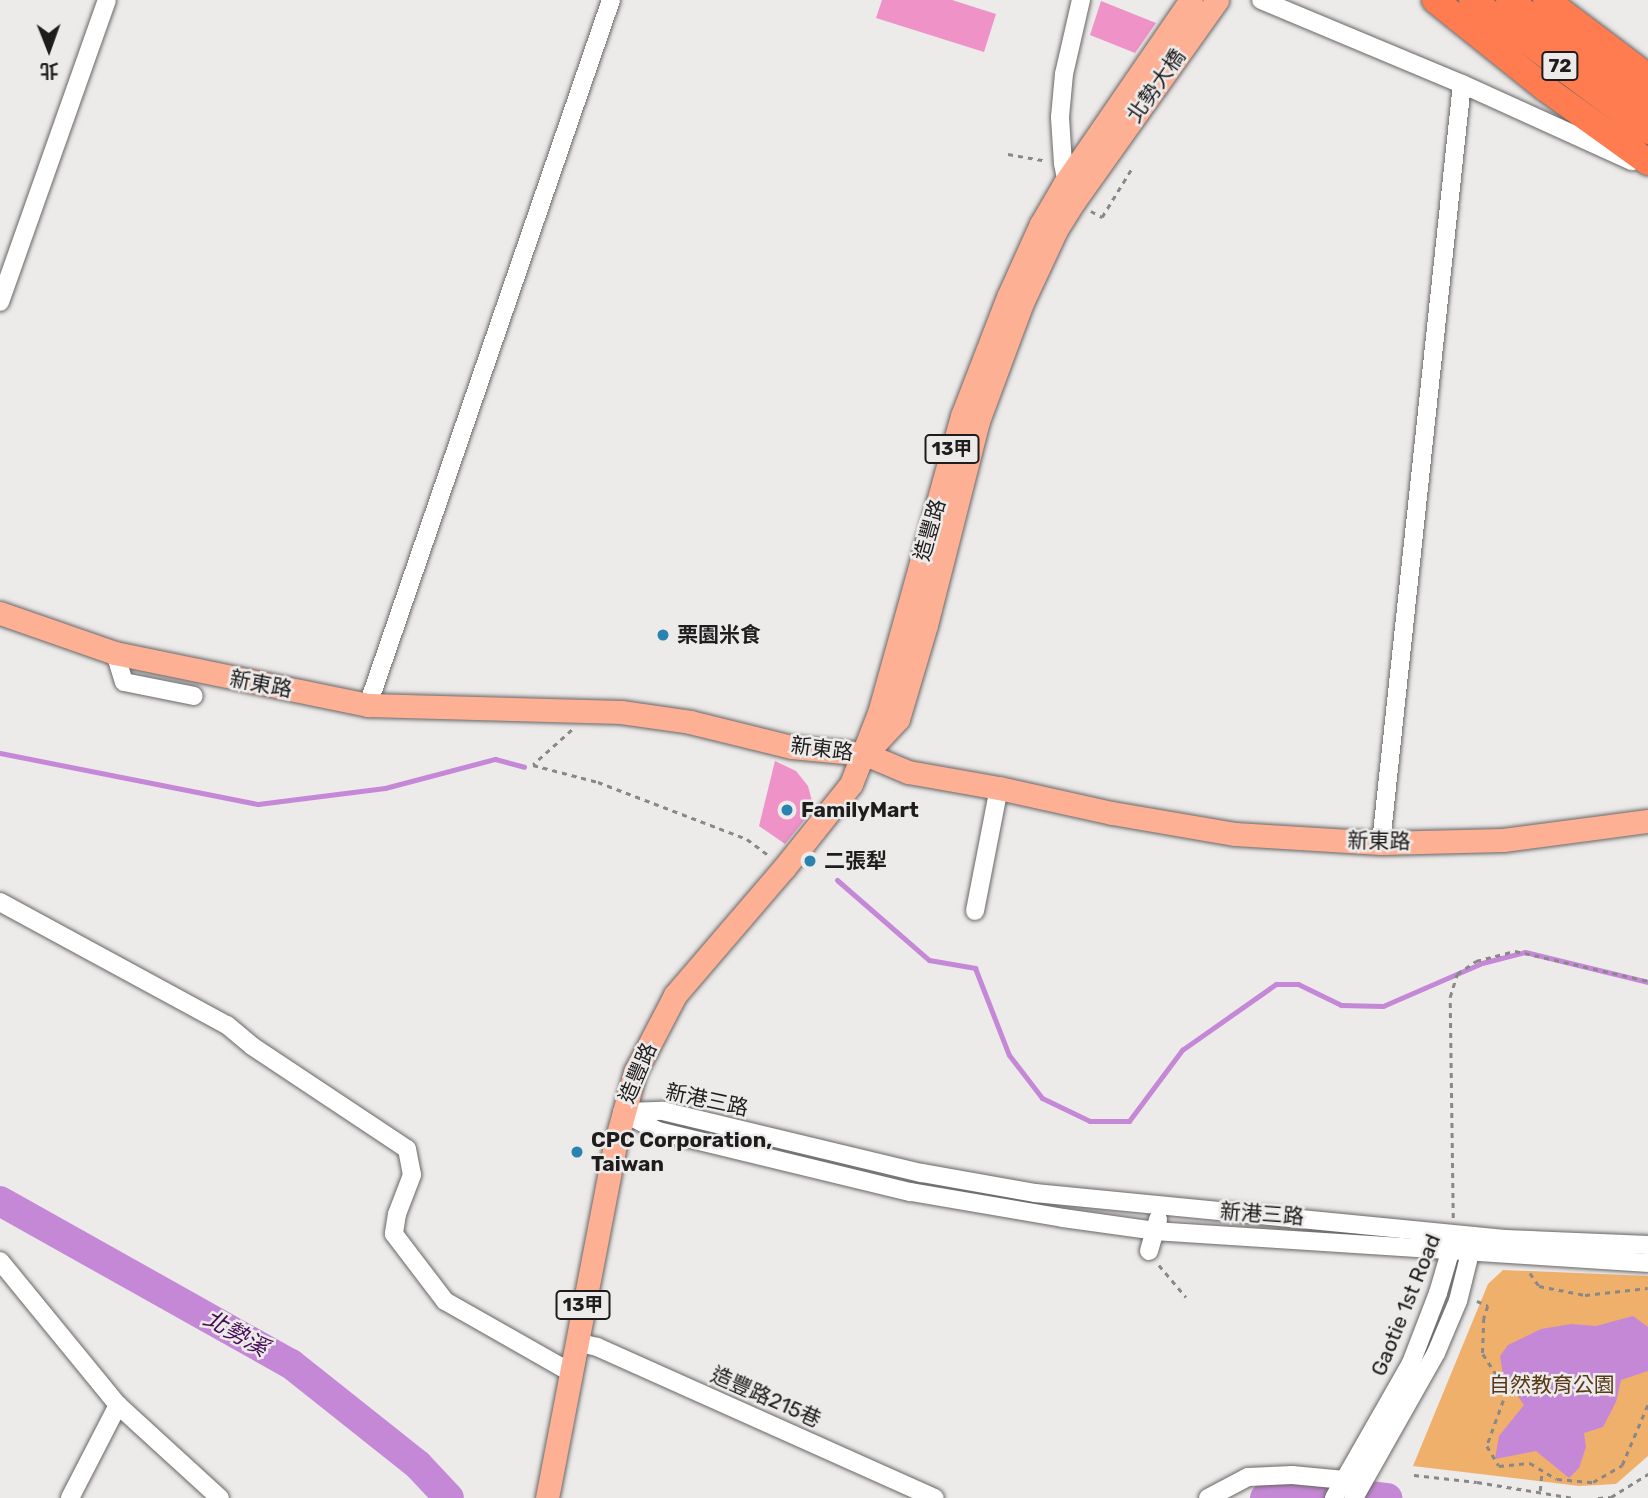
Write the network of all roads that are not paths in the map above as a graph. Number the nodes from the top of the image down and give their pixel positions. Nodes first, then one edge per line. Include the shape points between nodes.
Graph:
1 (107, 0) edge
2 (611, 0) edge
3 (1081, 0) edge
4 (1191, 0) edge
5 (1217, 0) edge
6 (1261, 0) edge
7 (1435, 0) edge
8 (1472, 0) edge
9 (1496, 0) edge
10 (1509, 0) edge
11 (1546, 0) edge
12 (1648, 77) edge
13 (1462, 85) junction
14 (1648, 106) edge
15 (1648, 111) edge
16 (1648, 131) edge
17 (1648, 162) edge
18 (1648, 168) edge
19 (1075, 176) junction
20 (0, 302) edge
21 (0, 613) edge
22 (115, 653) junction
23 (194, 696) dead end
24 (368, 705) junction
25 (865, 754) junction
26 (999, 788) junction
27 (1648, 821) edge
28 (1381, 843) junction
29 (0, 902) edge
30 (975, 911) dead end
31 (622, 1112) junction
32 (1161, 1206) junction
33 (1155, 1231) junction
34 (1453, 1242) junction
35 (1648, 1245) edge
36 (1149, 1251) road end
37 (1470, 1253) junction
38 (0, 1261) edge
39 (1648, 1263) edge
40 (576, 1342) junction
41 (572, 1373) junction
42 (118, 1405) junction
43 (1363, 1466) junction
44 (1345, 1480) junction
45 (69, 1498) edge
46 (220, 1498) edge
47 (547, 1498) edge
48 (935, 1498) edge
49 (1208, 1498) edge
50 (1334, 1498) edge
51 (1354, 1498) edge

1 - 20 street
2 - 24 street
3 - 19 street via 1063,74 1060,117
4 - 19 main road, 北勢大橋 / 13甲
5 - 19 main road, 北勢大橋 / 13甲
6 - 13 street
7 - 17 highway
8 - 16 highway, 72
9 - 15 street
10 - 14 highway, 72
11 - 12 highway
13 - 18 street
13 - 28 street
19 - 25 main road, 造豐路 / 13甲 via 978,421 898,719
21 - 22 main road, 新東路
22 - 23 street via 124,681
22 - 24 main road, 新東路
24 - 25 main road, 新東路 via 588,710 691,722 792,747
25 - 26 main road, 新東路 via 908,772
25 - 31 main road, 造豐路 / 13甲 via 851,784 784,869 675,995 635,1072
26 - 28 main road, 新東路 via 1234,834
26 - 30 street
27 - 28 main road, 新東路 via 1503,840
29 - 41 street via 227,1025 407,1149 412,1175 394,1234 445,1301
31 - 32 street, 新港三路 via 663,1111 922,1173 1035,1193
31 - 33 street, 新港三路 via 658,1130 911,1192
31 - 40 main road, 造豐路 / 13甲
32 - 33 street
32 - 34 street, 新港三路
33 - 34 street, 新港三路
33 - 36 street
34 - 35 street, 新港三路
34 - 37 street, 新港三路
34 - 43 street, Gaotie 1st Road via 1411,1363
37 - 39 street, 新港三路
37 - 43 street, Gaotie 1st Road via 1458,1301 1436,1353
38 - 42 street
40 - 41 main road, 造豐路 / 13甲
40 - 48 street, 造豐路215巷 via 597,1347
41 - 47 main road, 造豐路 / 13甲
42 - 45 street
42 - 46 street
43 - 44 street, Gaotie 1st Road
43 - 51 street, Gaotie 1st Road
44 - 49 street via 1248,1477
44 - 50 street, Gaotie 1st Road

